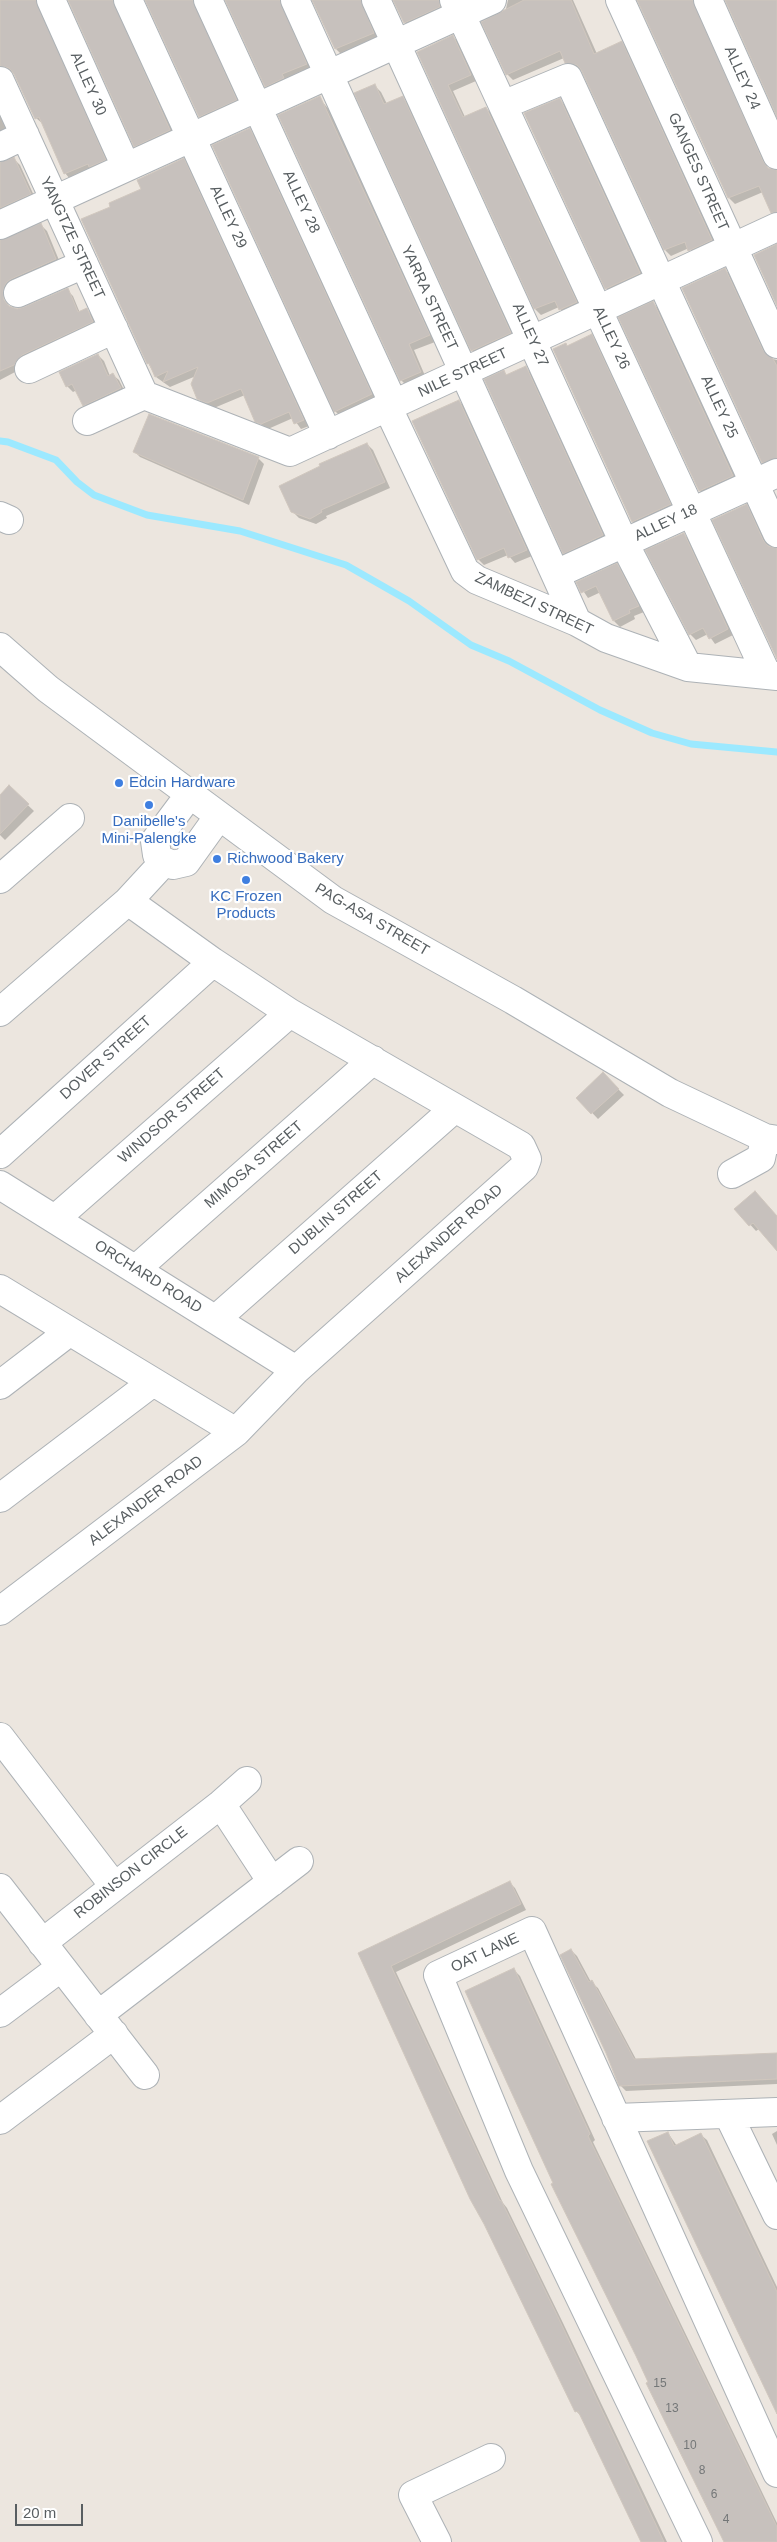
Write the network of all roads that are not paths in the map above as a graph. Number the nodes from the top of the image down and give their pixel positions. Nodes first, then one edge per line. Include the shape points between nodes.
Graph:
1 (50, 0) edge
2 (128, 0) edge
3 (208, 0) edge
4 (295, 0) edge
5 (376, 0) edge
6 (492, 0) edge
7 (620, 0) edge
8 (708, 0) edge
9 (458, 7) edge
10 (397, 44) junction
11 (327, 75) junction
12 (0, 81) edge
13 (503, 105) junction
14 (257, 107) junction
15 (25, 135) junction
16 (191, 137) junction
17 (0, 146) edge
18 (777, 155) edge
19 (126, 167) junction
20 (54, 200) junction
21 (0, 225) edge
22 (777, 227) edge
23 (732, 248) junction
24 (84, 264) junction
25 (661, 281) junction
26 (18, 293) dead end
27 (598, 310) junction
28 (114, 329) junction
29 (532, 341) junction
30 (777, 344) edge
31 (28, 369) dead end
32 (464, 372) junction
33 (144, 395) junction
34 (391, 406) junction
35 (87, 421) dead end
36 (328, 435) junction
37 (766, 478) edge
38 (692, 512) junction
39 (777, 533) edge
40 (624, 542) junction
41 (556, 574) junction
42 (578, 622) junction
43 (0, 647) edge
44 (688, 667) junction
45 (772, 676) edge
46 (190, 794) junction
47 (219, 816) junction
48 (70, 818) dead end
49 (164, 862) junction
50 (3, 872) edge
51 (128, 901) junction
52 (213, 962) junction
53 (0, 1012) edge
54 (290, 1013) junction
55 (373, 1060) junction
56 (455, 1108) junction
57 (771, 1139) edge
58 (0, 1154) edge
59 (732, 1174) dead end
60 (0, 1185) edge
61 (54, 1219) junction
62 (136, 1270) junction
63 (0, 1289) edge
64 (216, 1319) junction
65 (69, 1332) junction
66 (296, 1370) junction
67 (153, 1382) junction
68 (0, 1385) edge
69 (236, 1432) junction
70 (0, 1498) edge
71 (0, 1611) edge
72 (0, 1737) edge
73 (247, 1781) dead end
74 (221, 1804) junction
75 (299, 1861) dead end
76 (272, 1882) junction
77 (114, 1886) junction
78 (1, 1891) edge
79 (42, 1942) junction
80 (60, 1968) junction
81 (0, 2013) edge
82 (106, 2024) junction
83 (146, 2075) dead end
84 (777, 2112) edge
85 (729, 2116) junction
86 (616, 2118) junction
87 (0, 2120) edge
88 (777, 2215) edge
89 (490, 2458) dead end
90 (777, 2473) edge
91 (437, 2542) edge
92 (698, 2542) edge

1 - 19 street, ALLEY 30
2 - 16 street, ALLEY 29
3 - 14 street, ALLEY 28
4 - 11 street, YARRA STREET
5 - 10 street, ALLEY 27
6 - 9 street
7 - 23 street, GANGES STREET
8 - 18 street, ALLEY 24
9 - 10 street
9 - 13 street, ALLEY 26
10 - 11 street
10 - 29 street, ALLEY 27
11 - 14 street
11 - 32 street, YARRA STREET
12 - 15 street, YANGTZE STREET
13 - 25 street, ALLEY 25 via 568,78
13 - 27 street, ALLEY 26
14 - 16 street
14 - 34 street, ALLEY 28
15 - 17 street
15 - 20 street, YANGTZE STREET
16 - 19 street
16 - 36 street, ALLEY 29
19 - 20 street
20 - 21 street
20 - 24 street, YANGTZE STREET
22 - 23 street, NILE STREET
23 - 25 street, NILE STREET
23 - 30 street, GANGES STREET
24 - 26 street
24 - 28 street, YANGTZE STREET
25 - 27 street, NILE STREET
25 - 37 street, ALLEY 25
27 - 29 street, NILE STREET
27 - 38 street, ALLEY 26
28 - 31 street
28 - 33 street, YANGTZE STREET
29 - 32 street, NILE STREET
29 - 40 street, ALLEY 27
32 - 34 street, NILE STREET
32 - 41 street, YARRA STREET
33 - 35 street
33 - 36 street, NILE STREET via 290,452
34 - 36 street, NILE STREET
34 - 42 street, ZAMBEZI STREET via 465,571 477,580
37 - 38 street, ALLEY 18
37 - 39 street, ALLEY 25
38 - 40 street, ALLEY 18
38 - 45 street, ALLEY 26
40 - 41 street, ALLEY 18
40 - 44 street, ALLEY 27
41 - 42 street, YARRA STREET
42 - 44 street, ZAMBEZI STREET via 606,638
43 - 46 street, PAG-ASA STREET via 48,688
44 - 45 street, ZAMBEZI STREET
46 - 47 street, PAG-ASA STREET
46 - 49 street via 155,841 157,855
47 - 49 street via 186,862 173,865
47 - 57 street, PAG-ASA STREET via 332,900 513,1000 670,1093
48 - 50 street
49 - 51 street
51 - 52 street, ALEXANDER ROAD
51 - 53 street
52 - 54 street, ALEXANDER ROAD
52 - 58 street, DOVER STREET
54 - 55 street, ALEXANDER ROAD
54 - 61 street, WINDSOR STREET
55 - 56 street, ALEXANDER ROAD
55 - 62 street, MIMOSA STREET
56 - 64 street, DUBLIN STREET
56 - 66 street, ALEXANDER ROAD via 521,1146 527,1159 524,1167
57 - 59 street via 761,1158
60 - 61 street, ORCHARD ROAD
61 - 62 street, ORCHARD ROAD
62 - 64 street, ORCHARD ROAD
63 - 65 street
64 - 66 street, ORCHARD ROAD
65 - 67 street
65 - 68 street
66 - 69 street, ALEXANDER ROAD
67 - 69 street
67 - 70 street
69 - 71 street, ALEXANDER ROAD
72 - 77 street
73 - 74 street, ROBINSON CIRCLE
74 - 76 street
74 - 77 street, ROBINSON CIRCLE
75 - 76 street
76 - 82 street
77 - 79 street, ROBINSON CIRCLE
78 - 79 street
79 - 80 street
80 - 81 street
80 - 82 street
82 - 83 street
82 - 87 street
84 - 85 street
85 - 86 street
85 - 88 street
86 - 90 street
86 - 92 street, OAT LANE via 532,1931 438,1975 519,2171
89 - 91 street via 413,2496

